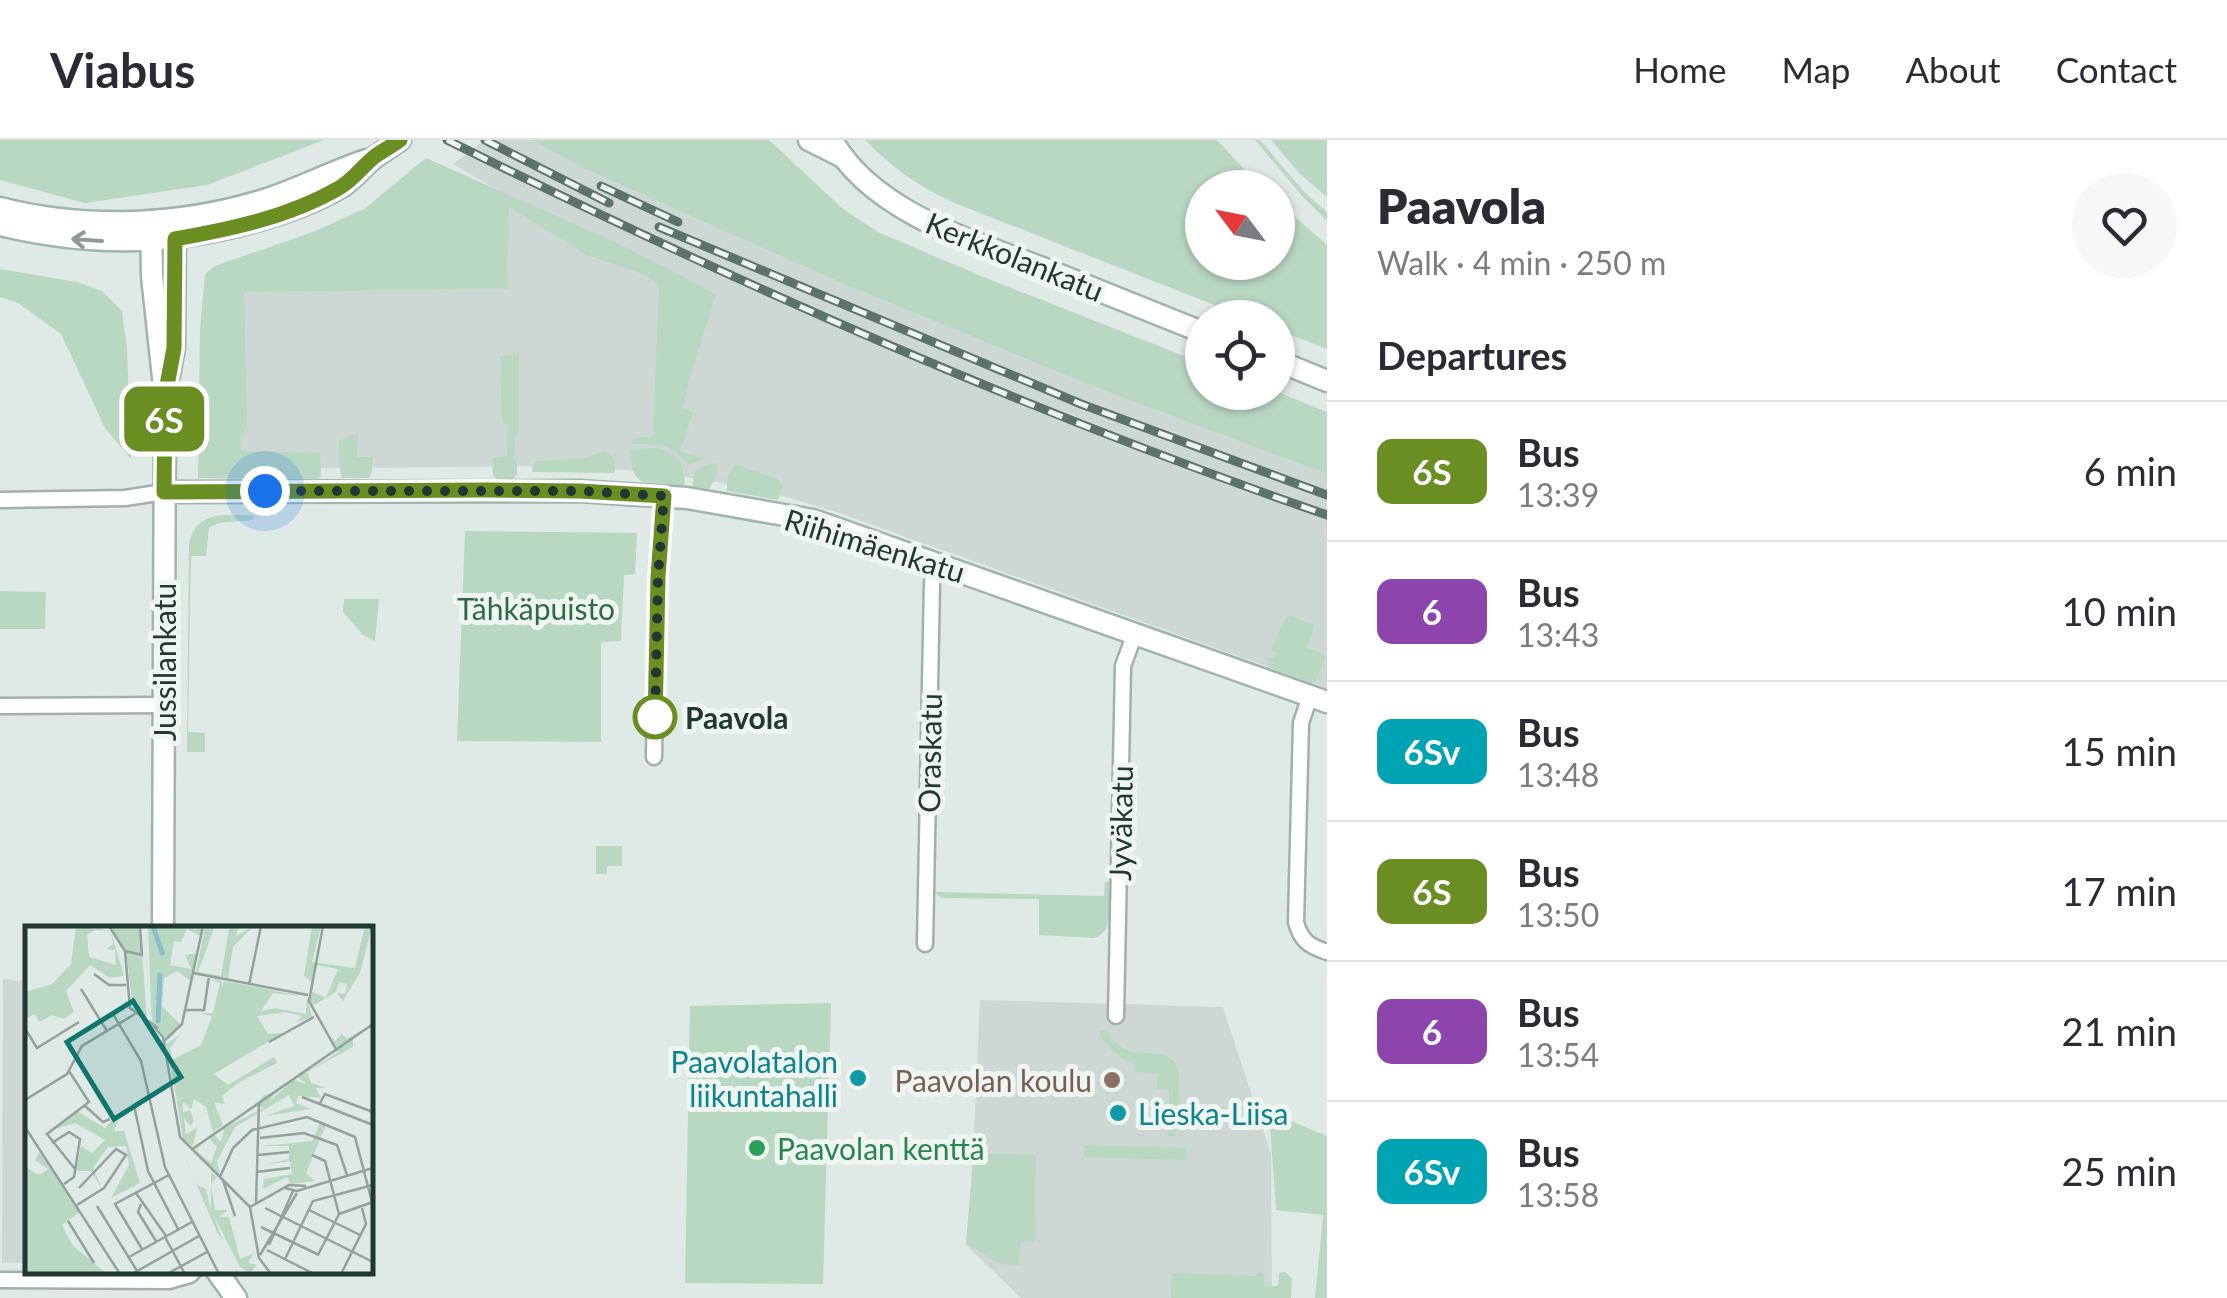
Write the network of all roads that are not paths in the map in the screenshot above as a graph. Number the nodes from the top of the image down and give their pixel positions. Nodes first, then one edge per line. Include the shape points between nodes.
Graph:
1 (400, 140) edge
2 (809, 140) edge
3 (836, 148) edge
4 (0, 208) edge
5 (0, 224) edge
6 (175, 229) junction
7 (152, 231) junction
8 (1185, 325) edge
9 (1295, 368) edge
10 (1327, 381) edge
11 (165, 396) junction
12 (164, 492) junction
13 (664, 496) junction
14 (0, 500) edge
15 (938, 564) junction
16 (1135, 633) junction
17 (1318, 699) edge
18 (164, 705) junction
19 (0, 706) edge
20 (654, 757) dead end
21 (163, 926) edge
22 (925, 944) dead end
23 (1327, 952) edge
24 (1116, 1016) dead end
25 (192, 1273) edge
26 (218, 1273) edge
27 (0, 1280) edge
28 (236, 1298) edge

1 - 6 main road via 340,188 300,206 235,227
2 - 3 main road, Kerkkolankatu
3 - 8 main road, Kerkkolankatu via 882,194 927,222
4 - 7 main road
7 -> 5 main road via 112,241
6 - 7 main road
6 - 11 main road, Jussilankatu via 174,348
7 - 11 main road, Jussilankatu
9 - 10 main road
11 - 12 main road, Jussilankatu
12 - 13 main road, Riihimäenkatu
12 - 14 street
12 - 18 main road, Jussilankatu
13 - 15 main road, Riihimäenkatu via 812,520
13 - 20 street
15 - 16 main road, Riihimäenkatu
15 - 22 street, Oraskatu via 932,582
16 - 17 main road, Riihimäenkatu
16 - 24 street, Jyväkatu via 1123,666
17 - 23 street via 1302,723 1296,922 1304,941
18 - 19 street
18 - 21 main road, Jussilankatu
25 - 27 street via 168,1281
26 - 28 main road

